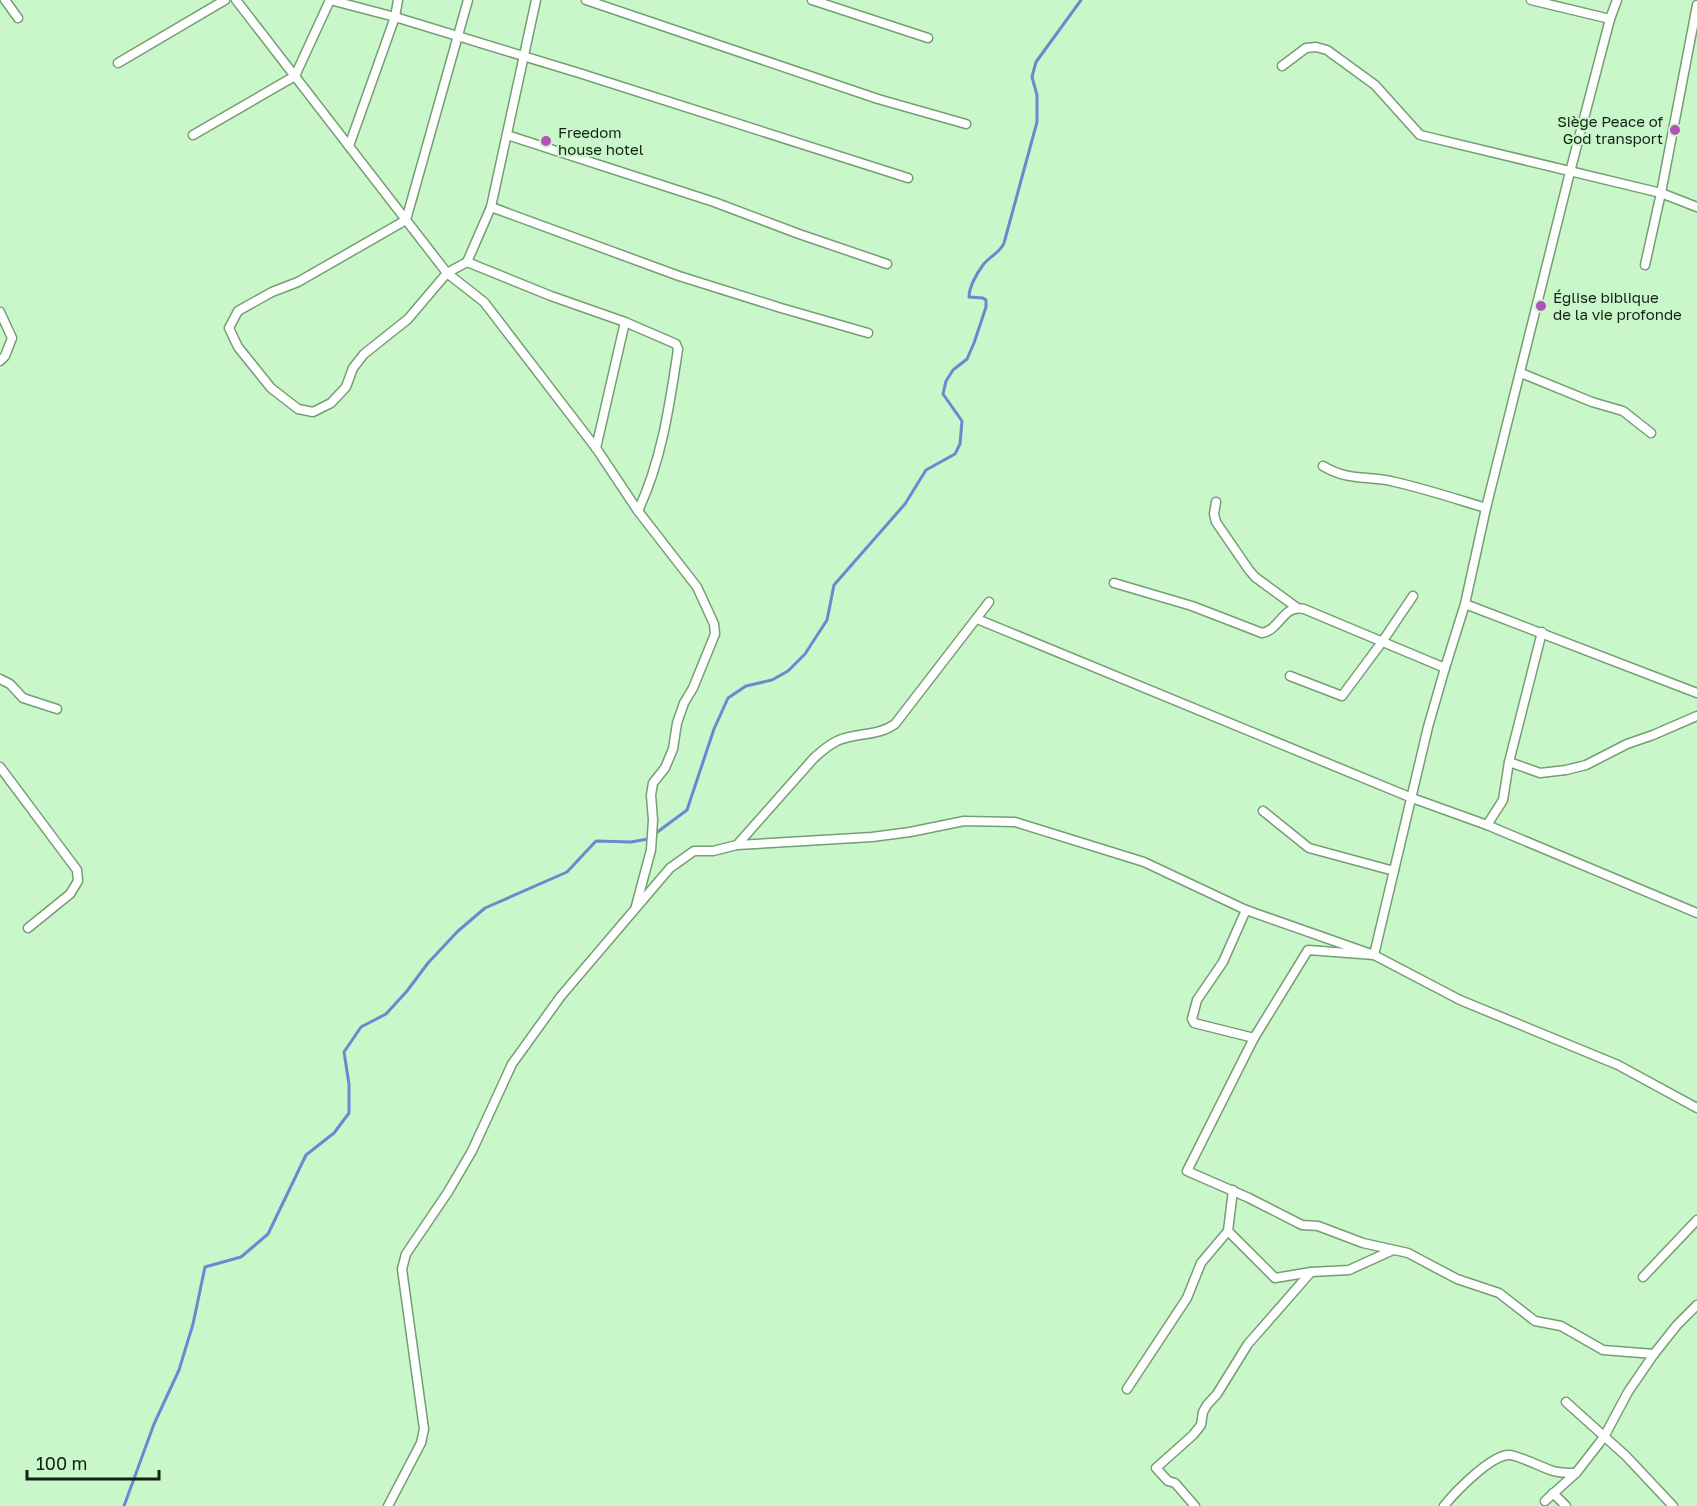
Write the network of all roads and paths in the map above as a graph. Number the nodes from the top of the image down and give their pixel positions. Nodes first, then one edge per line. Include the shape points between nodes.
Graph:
1 (5, 0) edge
2 (225, 0) edge
3 (236, 0) edge
4 (330, 0) edge
5 (398, 0) edge
6 (468, 0) edge
7 (536, 0) edge
8 (586, 0) edge
9 (812, 0) edge
10 (1531, 0) edge
11 (1617, 0) edge
12 (1697, 5) edge
13 (395, 17) junction
14 (18, 18) dead end
15 (1610, 20) junction
16 (459, 37) junction
17 (928, 39) dead end
18 (524, 57) junction
19 (118, 63) dead end
20 (1282, 66) dead end
21 (295, 76) junction
22 (966, 124) dead end
23 (193, 135) dead end
24 (507, 135) junction
25 (349, 146) junction
26 (1570, 172) junction
27 (908, 178) dead end
28 (1661, 193) junction
29 (491, 207) junction
30 (1697, 207) edge
31 (406, 220) junction
32 (467, 262) junction
33 (887, 264) dead end
34 (1645, 266) dead end
35 (447, 273) junction
36 (0, 312) edge
37 (625, 322) junction
38 (868, 333) dead end
39 (0, 361) edge
40 (1521, 373) junction
41 (1651, 433) dead end
42 (596, 448) junction
43 (1323, 466) dead end
44 (1216, 502) dead end
45 (1486, 508) junction
46 (638, 511) junction
47 (1114, 583) dead end
48 (1413, 596) dead end
49 (989, 602) dead end
50 (1465, 603) junction
51 (1296, 607) junction
52 (976, 619) junction
53 (1542, 632) junction
54 (1382, 642) junction
55 (1445, 668) junction
56 (1290, 676) dead end
57 (0, 679) edge
58 (1697, 693) edge
59 (57, 709) dead end
60 (1697, 716) edge
61 (1509, 762) junction
62 (0, 767) edge
63 (1412, 798) junction
64 (1263, 811) dead end
65 (1487, 825) junction
66 (737, 844) junction
67 (1394, 871) junction
68 (635, 910) junction
69 (1246, 910) junction
70 (1697, 913) edge
71 (27, 928) dead end
72 (1374, 955) junction
73 (1254, 1038) junction
74 (1697, 1108) edge
75 (1233, 1190) junction
76 (1697, 1220) edge
77 (1228, 1231) junction
78 (1394, 1250) junction
79 (1311, 1272) junction
80 (1643, 1277) dead end
81 (1697, 1305) edge
82 (1654, 1354) junction
83 (1127, 1389) dead end
84 (1566, 1402) dead end
85 (1604, 1437) junction
86 (1576, 1473) junction
87 (1553, 1493) junction
88 (1545, 1501) dead end
89 (388, 1506) edge
90 (1195, 1506) edge
91 (1444, 1506) edge
92 (1566, 1506) edge
93 (1672, 1506) edge

1 - 14 street
2 - 19 street
3 - 21 street
4 - 13 street
4 - 21 street
5 - 13 street
6 - 16 street
7 - 18 street
8 - 22 street via 878,99
9 - 17 street
10 - 15 street
11 - 15 street
12 - 28 street
13 - 16 street
13 - 25 street
15 - 26 street
16 - 18 street
16 - 31 street
18 - 24 street
18 - 27 street
20 - 26 street via 1306,48 1327,50 1375,85 1420,135
21 - 23 street
21 - 25 street
24 - 29 street
24 - 33 street via 702,198
25 - 31 street
26 - 28 street
26 - 40 street
28 - 30 street
28 - 34 street
29 - 32 street
29 - 38 street via 679,276
31 - 35 street
31 - 35 street via 298,282 238,311 229,328 238,347 271,388 298,409 313,412 331,403 346,387 364,354 408,319
32 - 35 street
32 - 37 street
35 - 42 street via 484,302
36 - 39 street via 12,338
37 - 42 street
37 - 46 street via 672,341 678,349 660,452
40 - 41 street via 1623,411
40 - 45 street
42 - 46 street
43 - 45 street via 1351,478 1395,482
44 - 51 street via 1216,522 1249,570
45 - 50 street
46 - 68 street via 697,587 715,634 684,703 673,749 652,783 651,850
47 - 51 street via 1192,606 1262,633 1270,632
48 - 54 street
49 - 52 street
50 - 53 street
50 - 55 street
51 - 54 street
52 - 63 street
52 - 66 street via 895,724 887,730 850,737 826,748
53 - 58 street
53 - 61 street
54 - 55 street
54 - 56 street via 1342,696
55 - 63 street
57 - 59 street via 23,698
60 - 61 street via 1566,770 1540,773
61 - 65 street via 1503,800
62 - 71 street via 77,870 78,881 70,894
63 - 65 street
63 - 67 street
64 - 67 street via 1309,848
65 - 70 street
66 - 68 street via 713,851 694,851 670,868
66 - 69 street via 872,837 964,821 1015,822 1144,862
67 - 72 street
68 - 89 street via 561,996 512,1064 472,1151 406,1254 402,1269 423,1429 421,1443
69 - 72 street
69 - 73 street via 1223,962 1197,1000 1192,1019 1194,1023
72 - 73 street via 1308,950
72 - 74 street via 1460,1000 1618,1065
73 - 75 street via 1187,1171
75 - 77 street
75 - 78 street via 1302,1225 1318,1226
76 - 80 street
77 - 79 street via 1275,1278
77 - 83 street via 1201,1263 1187,1298
78 - 79 street via 1349,1270
78 - 82 street via 1499,1293 1534,1321 1561,1326 1603,1350
79 - 90 street via 1248,1344 1207,1405 1193,1435 1156,1468
81 - 82 street
82 - 85 street
84 - 85 street
85 - 86 street
85 - 93 street
86 - 87 street
86 - 91 street via 1556,1472 1510,1455 1480,1471
87 - 88 street
87 - 92 street

